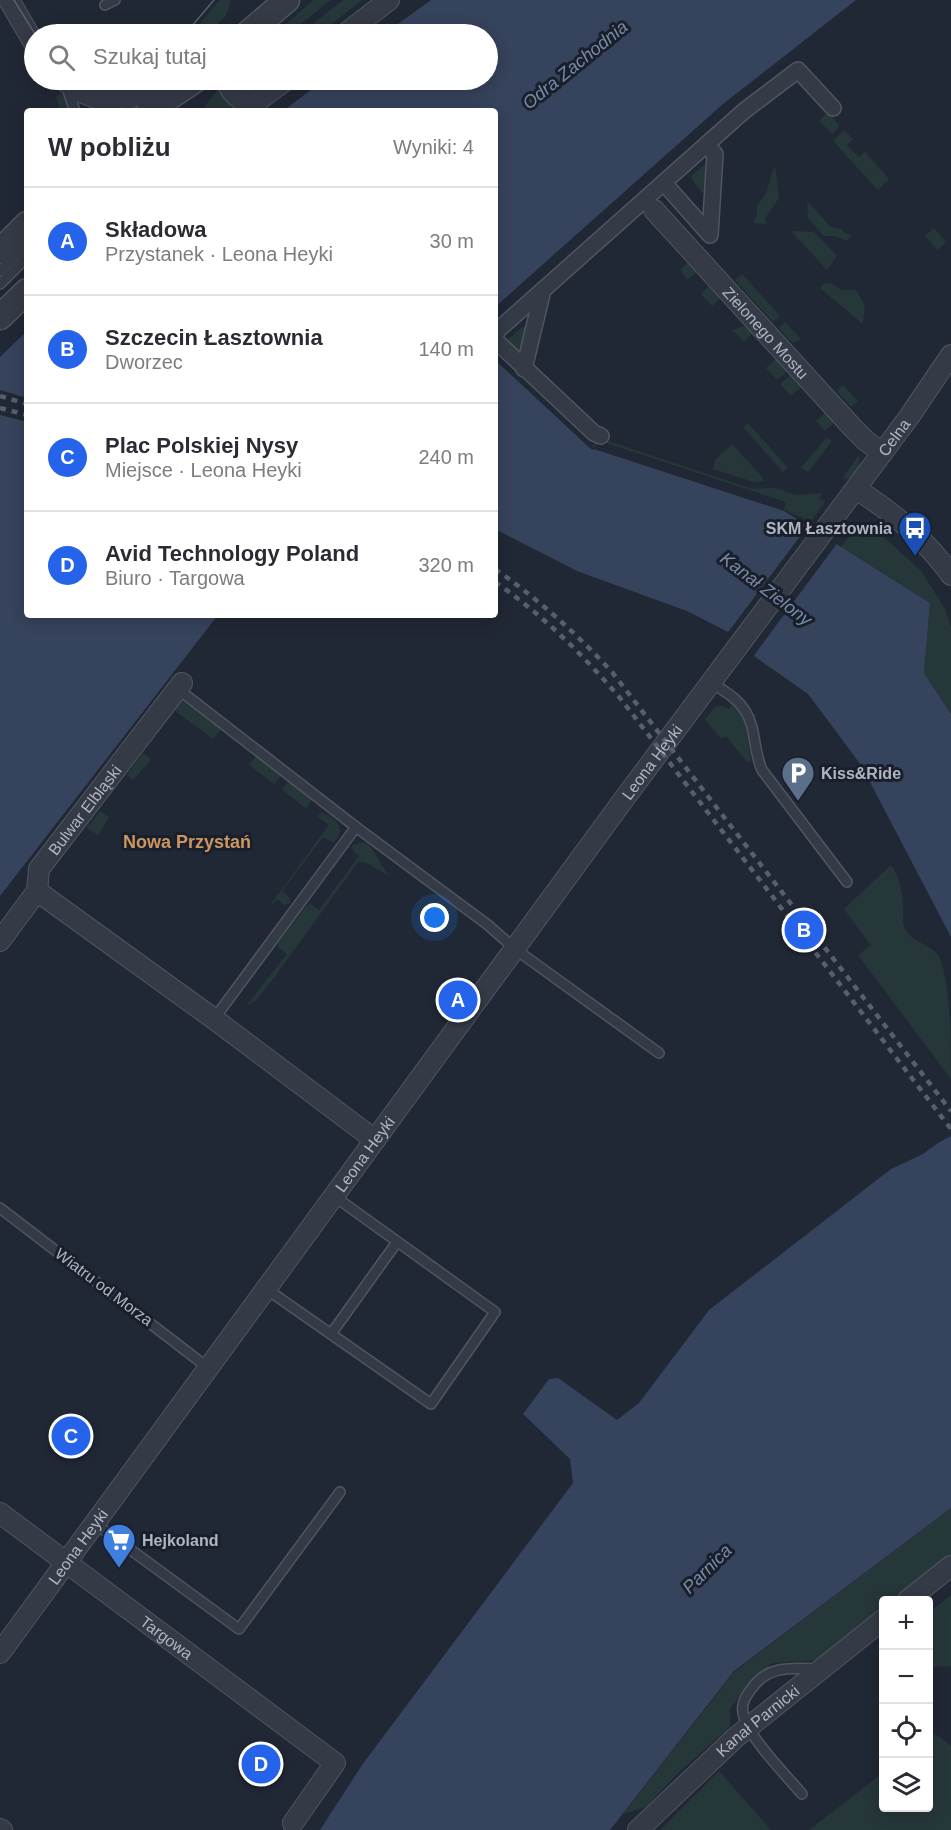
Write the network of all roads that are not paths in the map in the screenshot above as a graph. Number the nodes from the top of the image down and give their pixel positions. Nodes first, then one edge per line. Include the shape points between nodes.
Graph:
1 (9, 0) edge
2 (115, 0) edge
3 (287, 0) edge
4 (389, 0) edge
5 (105, 5) dead end
6 (259, 24) edge
7 (358, 24) edge
8 (24, 26) edge
9 (66, 90) edge
10 (78, 90) edge
11 (138, 90) edge
12 (160, 90) edge
13 (164, 90) edge
14 (195, 90) edge
15 (231, 90) edge
16 (272, 90) edge
17 (262, 97) junction
18 (124, 103) edge
19 (74, 108) edge
20 (182, 108) edge
21 (248, 108) edge
22 (833, 108) dead end
23 (707, 145) junction
24 (664, 183) junction
25 (654, 210) dead end
26 (24, 227) edge
27 (24, 247) edge
28 (0, 251) edge
29 (24, 260) edge
30 (0, 271) edge
31 (0, 284) edge
32 (543, 290) junction
33 (24, 294) edge
34 (0, 317) edge
35 (498, 330) edge
36 (498, 341) edge
37 (951, 355) edge
38 (524, 369) junction
39 (601, 436) dead end
40 (882, 453) junction
41 (856, 489) junction
42 (951, 575) edge
43 (730, 658) joint
44 (711, 683) junction
45 (180, 686) joint
46 (356, 827) junction
47 (847, 882) dead end
48 (37, 891) junction
49 (0, 941) edge
50 (515, 949) junction
51 (214, 1019) junction
52 (658, 1053) dead end
53 (375, 1140) junction
54 (334, 1196) junction
55 (0, 1208) edge
56 (397, 1242) junction
57 (265, 1288) junction
58 (331, 1334) junction
59 (207, 1367) junction
60 (340, 1492) dead end
61 (0, 1513) edge
62 (94, 1523) junction
63 (67, 1561) junction
64 (951, 1566) edge
65 (913, 1596) edge
66 (879, 1623) edge
67 (0, 1653) edge
68 (821, 1669) junction
69 (747, 1727) junction
70 (802, 1794) dead end
71 (290, 1827) edge
72 (638, 1830) edge

1 - 8 street
2 - 5 lane
3 - 6 street
4 - 7 street
9 - 19 lane
10 - 18 street
11 - 18 lane
12 - 18 street
13 - 18 street
14 - 20 street
15 - 17 street via 242,100
16 - 17 street
17 - 21 street
22 - 23 street via 798,70
23 - 24 street
23 - 24 street via 715,154 710,235
24 - 32 street
25 - 40 street, Zielonego Mostu via 852,427
26 - 28 street
27 - 30 lane
29 - 31 lane
32 - 35 street
32 - 38 street
33 - 34 street
36 - 38 street
37 - 40 street, Celna
38 - 39 street
40 - 41 street, Celna
41 - 42 street via 926,545
41 - 43 street, Celna
43 - 44 street, Leona Heyki
44 - 47 lane via 747,711 762,770
44 - 50 street, Leona Heyki
45 - 46 lane
45 - 48 street, Bulwar Elbląski via 39,869
46 - 50 lane
46 - 51 lane
48 - 49 street, Bulwar Elbląski
48 - 51 street
50 - 52 lane
50 - 53 street, Leona Heyki
51 - 53 street
53 - 54 street, Leona Heyki
54 - 56 lane
54 - 57 street, Leona Heyki
55 - 59 lane, Wiatru od Morza
56 - 58 lane
56 - 58 lane via 495,1312 431,1404
57 - 58 lane
57 - 59 street, Leona Heyki
59 - 62 street, Leona Heyki
60 - 62 lane via 239,1629
61 - 63 street, Targowa
62 - 63 street, Leona Heyki
63 - 67 street, Leona Heyki
63 - 71 street, Targowa via 334,1763
64 - 65 street
66 - 68 street, Kanał Parnicki
68 - 69 street, Kanał Parnicki
68 - 69 lane via 786,1668 766,1674 743,1702
69 - 70 lane
69 - 72 street, Kanał Parnicki

